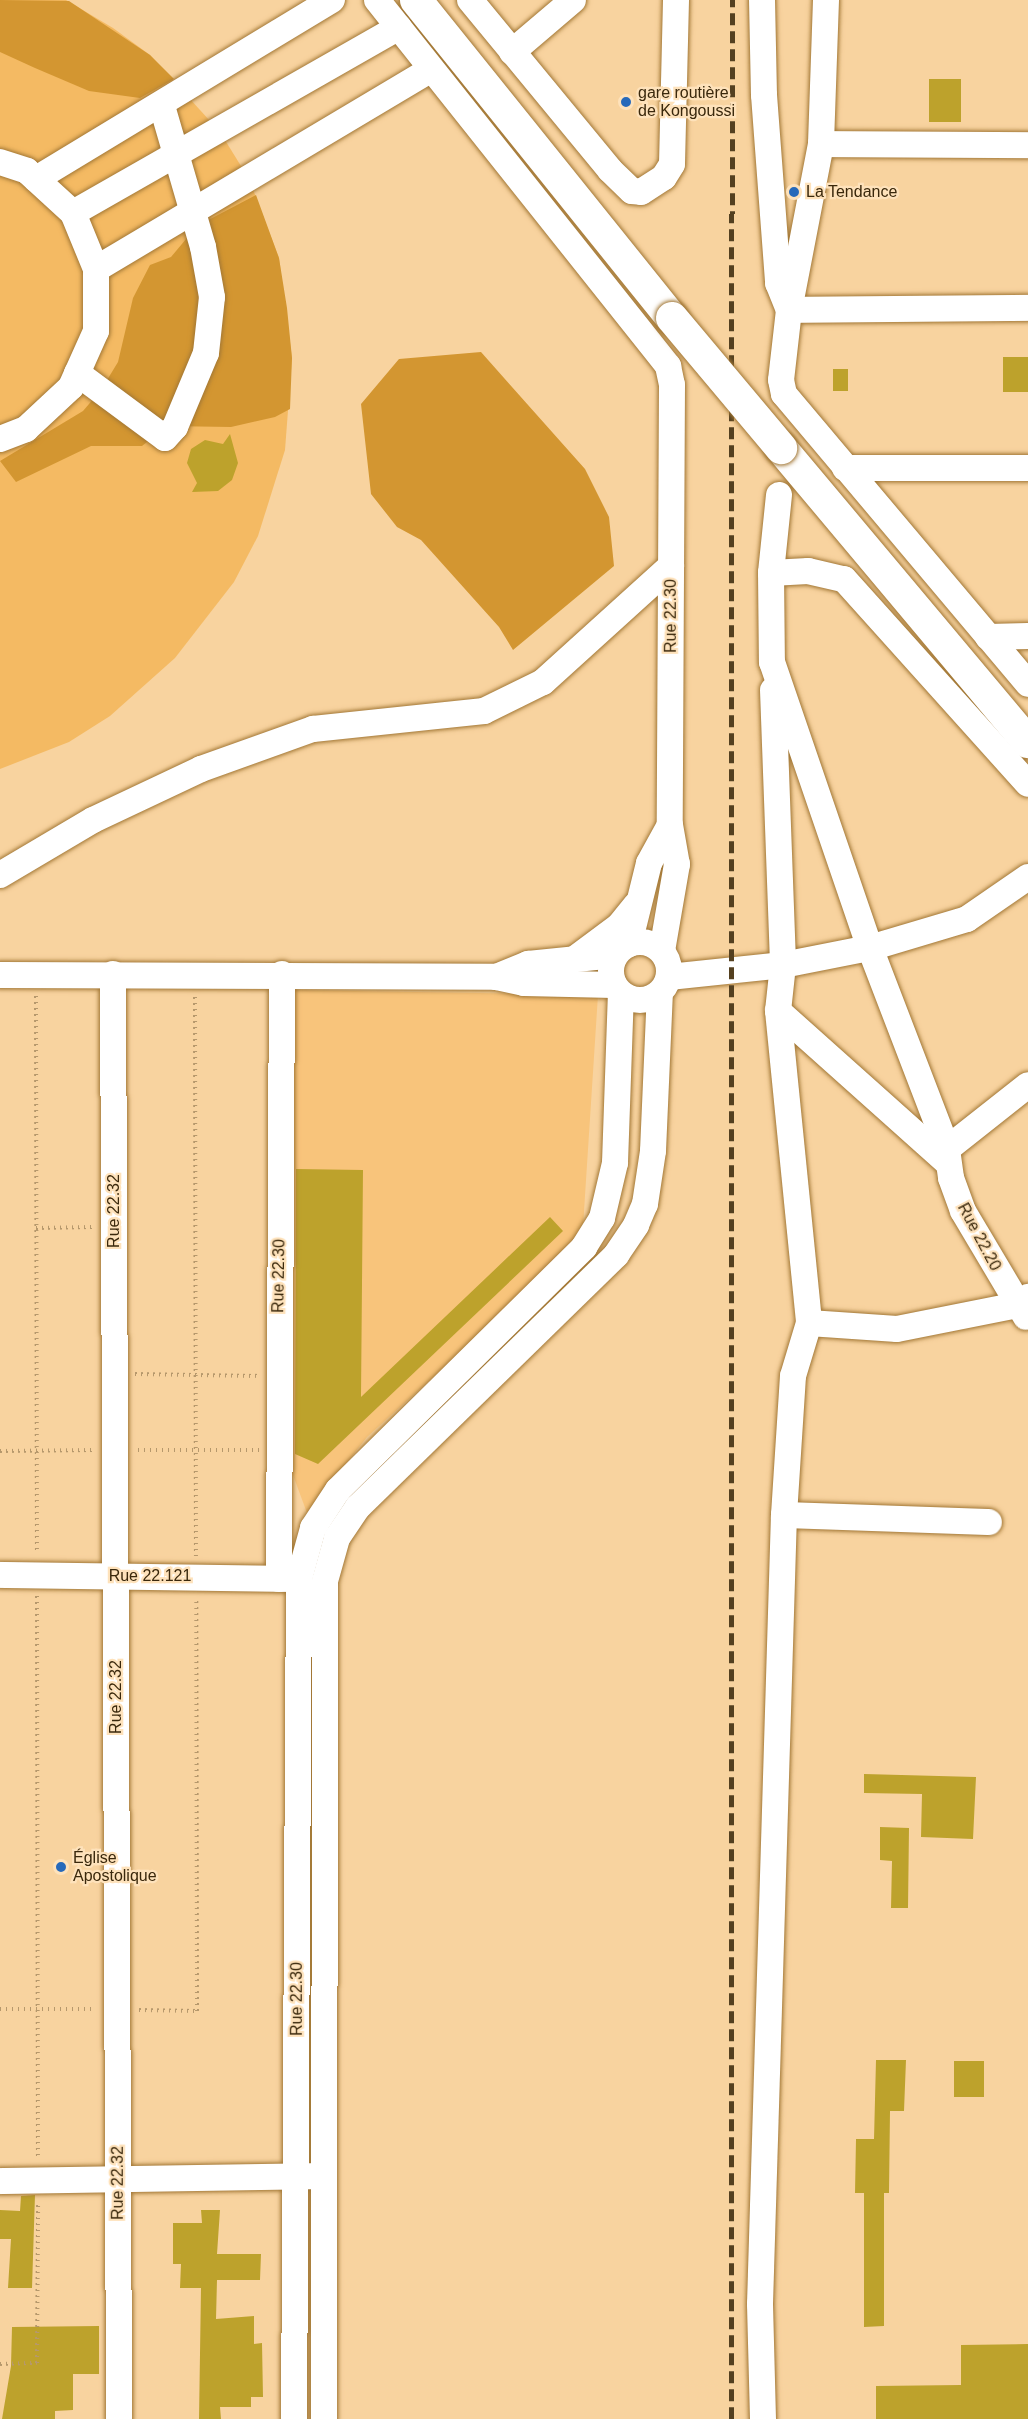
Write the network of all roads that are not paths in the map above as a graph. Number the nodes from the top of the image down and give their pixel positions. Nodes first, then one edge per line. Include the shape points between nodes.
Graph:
1 (332, 0) edge
2 (378, 0) edge
3 (416, 0) edge
4 (438, 0) edge
5 (470, 0) edge
6 (573, 0) edge
7 (676, 0) edge
8 (762, 0) edge
9 (826, 0) edge
10 (399, 27) junction
11 (512, 52) junction
12 (431, 69) junction
13 (162, 106) junction
14 (821, 144) junction
15 (1028, 145) edge
16 (174, 156) junction
17 (0, 162) edge
18 (36, 179) junction
19 (73, 213) junction
20 (192, 214) junction
21 (96, 269) junction
22 (673, 306) junction
23 (1028, 308) edge
24 (789, 310) junction
25 (77, 373) junction
26 (782, 422) junction
27 (0, 439) edge
28 (845, 468) junction
29 (1028, 468) edge
30 (779, 495) dead end
31 (671, 566) junction
32 (771, 573) junction
33 (1028, 636) edge
34 (988, 637) junction
35 (772, 662) junction
36 (1028, 684) edge
37 (1028, 713) edge
38 (1028, 742) edge
39 (1028, 784) edge
40 (670, 825) junction
41 (0, 875) edge
42 (1028, 877) edge
43 (640, 901) junction
44 (870, 948) junction
45 (622, 950) junction
46 (662, 951) junction
47 (574, 960) junction
48 (783, 965) junction
49 (113, 974) junction
50 (282, 974) junction
51 (0, 975) edge
52 (496, 977) junction
53 (664, 985) junction
54 (617, 989) junction
55 (778, 1011) junction
56 (1028, 1085) edge
57 (947, 1156) junction
58 (1025, 1307) edge
59 (809, 1323) junction
60 (784, 1515) junction
61 (989, 1522) dead end
62 (0, 1575) edge
63 (116, 1576) junction
64 (289, 1579) junction
65 (325, 1581) junction
66 (296, 2176) junction
67 (325, 2176) junction
68 (118, 2177) junction
69 (0, 2181) edge
70 (119, 2419) edge
71 (294, 2419) edge
72 (324, 2419) edge
73 (763, 2419) edge

1 - 13 street
2 - 10 street, Rue 22.30
3 - 22 main road
4 - 22 main road
5 - 11 street
6 - 11 street
7 - 11 street via 672,164 652,187 633,191
8 - 24 street via 764,95 778,283
9 - 14 street
10 - 12 street, Rue 22.30
10 - 16 street
12 - 20 street
12 - 31 street, Rue 22.30 via 668,366
13 - 16 street
13 - 18 street
14 - 15 street
14 - 24 street
16 - 19 street
16 - 20 street
17 - 18 street via 27,171
18 - 19 street
19 - 21 street
20 - 21 street
20 - 25 street via 212,297 206,353 175,427 165,438
21 - 25 street via 96,331
22 - 26 main road
23 - 24 street
24 - 26 street via 781,380
25 - 27 street via 71,387 26,429
26 - 28 street
26 - 37 main road
26 - 38 main road
28 - 29 street
28 - 34 street
30 - 32 street
31 - 40 street, Rue 22.30
31 - 41 street via 543,682 484,711 314,729 190,774 93,820
32 - 35 street
32 - 39 street via 808,571 844,579
33 - 34 street
34 - 36 street
35 - 44 street, Rue 22.20
35 - 48 street
40 - 43 street via 649,863
40 - 46 street, Rue 22.30 via 677,864
42 - 44 street via 967,920
43 - 45 street
43 - 47 street via 619,926
44 - 48 street
44 - 57 street, Rue 22.20
45 - 46 street via 646,942
45 - 47 street
45 - 54 street via 610,970
46 - 53 street via 667,959
47 - 52 street via 528,964
48 - 53 street
48 - 55 street
49 - 50 street
49 - 51 street
49 - 63 street, Rue 22.32
50 - 52 street
50 - 64 street, Rue 22.30 via 278,1376
52 - 54 street via 524,983
53 - 54 street via 636,1000
53 - 65 street, Rue 22.30 via 653,1151 645,1204 636,1225 616,1255 358,1507 337,1538
54 - 64 street via 615,1164 602,1218 584,1247 338,1490 313,1528
55 - 57 street
55 - 59 street
56 - 57 street
57 - 58 street, Rue 22.20 via 963,1211
58 - 59 street via 897,1329
59 - 60 street via 793,1376
60 - 61 street
60 - 73 street via 760,2304
62 - 63 street, Rue 22.121
63 - 64 street, Rue 22.121
63 - 68 street, Rue 22.32
64 - 65 street, Rue 22.121
64 - 66 street, Rue 22.30
65 - 67 street, Rue 22.30
66 - 67 street
66 - 68 street
66 - 71 street, Rue 22.30
67 - 72 street, Rue 22.30
68 - 69 street
68 - 70 street, Rue 22.32

